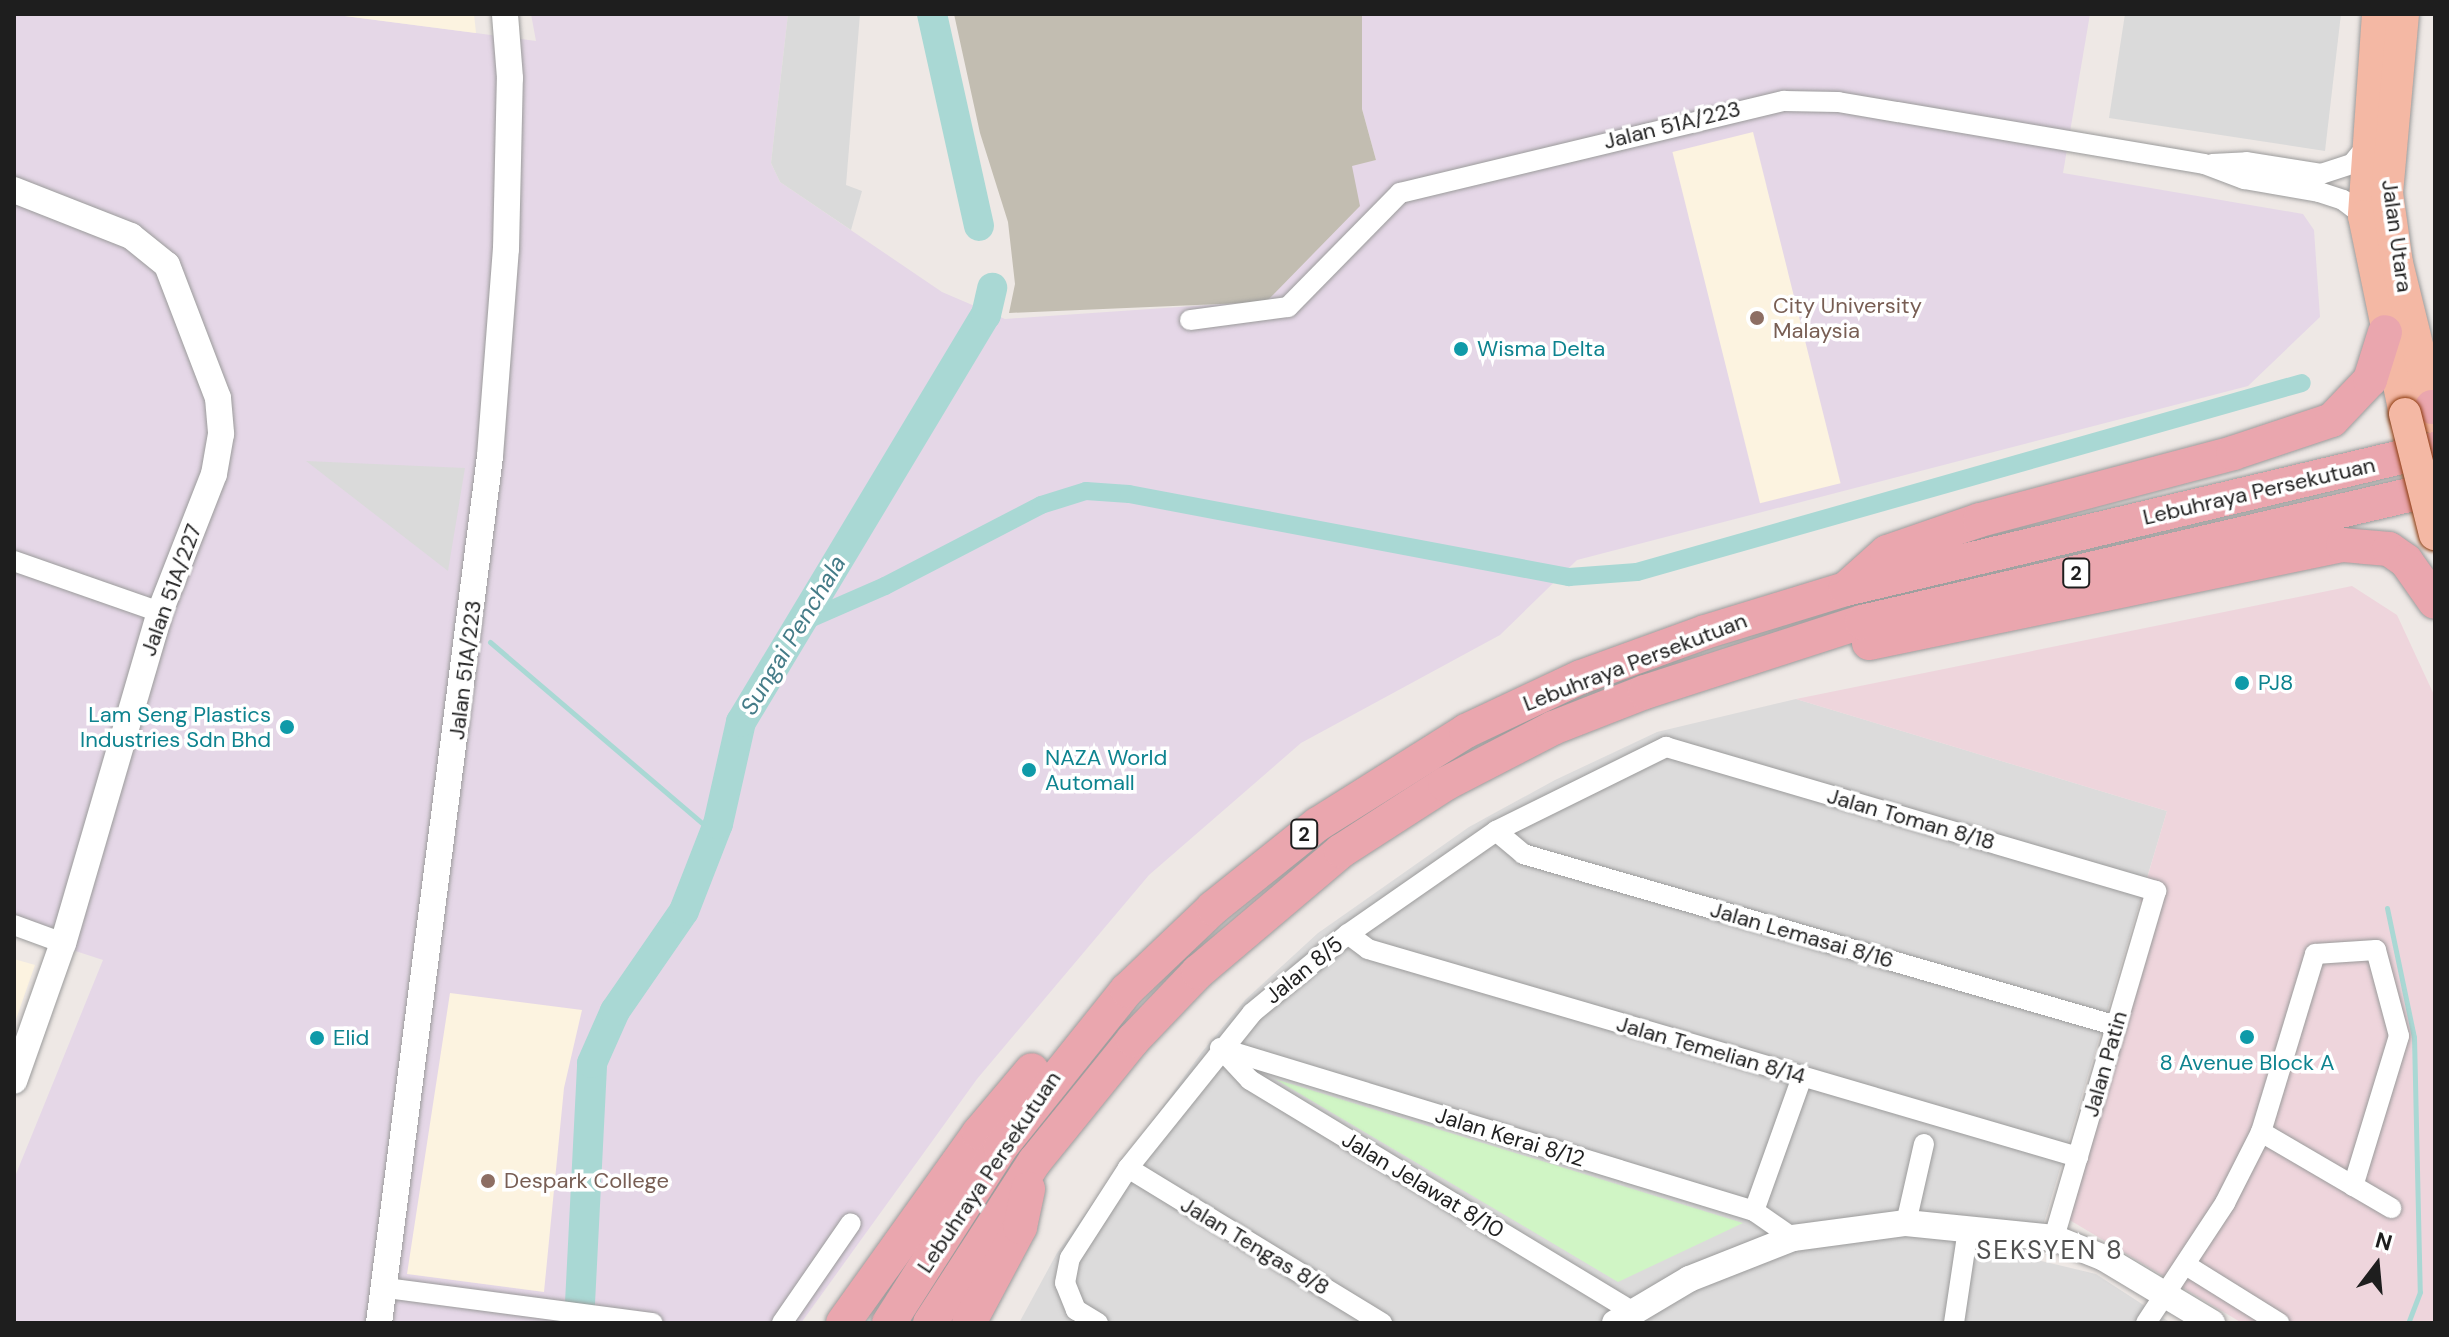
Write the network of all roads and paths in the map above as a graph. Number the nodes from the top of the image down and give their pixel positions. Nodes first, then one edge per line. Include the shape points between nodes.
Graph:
1 (505, 14) edge
2 (2378, 14) edge
3 (2403, 14) edge
4 (2365, 148) junction
5 (2204, 164) junction
6 (14, 190) edge
7 (2364, 216) junction
8 (1190, 320) dead end
9 (2385, 332) junction
10 (2427, 411) edge
11 (2435, 449) edge
12 (2435, 489) edge
13 (2435, 534) edge
14 (14, 561) edge
15 (1846, 589) junction
16 (2435, 602) edge
17 (160, 612) junction
18 (1720, 665) junction
19 (1666, 747) joint
20 (1496, 831) junction
21 (2156, 891) joint
22 (14, 925) edge
23 (1348, 934) junction
24 (63, 943) junction
25 (1146, 970) junction
26 (2117, 1026) junction
27 (1220, 1048) junction
28 (1802, 1077) junction
29 (14, 1081) edge
30 (2261, 1132) junction
31 (1924, 1144) dead end
32 (2078, 1157) junction
33 (1035, 1161) junction
34 (1128, 1168) junction
35 (2353, 1186) junction
36 (2391, 1208) dead end
37 (1754, 1211) junction
38 (851, 1223) dead end
39 (1906, 1223) junction
40 (1968, 1229) junction
41 (1793, 1238) junction
42 (2054, 1238) junction
43 (2186, 1265) junction
44 (386, 1288) junction
45 (2166, 1296) junction
46 (1624, 1317) edge
47 (379, 1323) edge
48 (653, 1323) edge
49 (782, 1323) edge
50 (843, 1323) edge
51 (889, 1323) edge
52 (930, 1323) edge
53 (969, 1323) edge
54 (1098, 1323) edge
55 (1382, 1323) edge
56 (1954, 1323) edge
57 (2146, 1323) edge
58 (2212, 1323) edge
59 (2279, 1323) edge

1 - 44 street, Jalan 51A/223 via 510,78 506,249 490,456
2 - 4 main road, Jalan Utara
3 - 10 main road, Jalan Utara via 2387,193
4 - 5 street, Jalan 51A/223 via 2352,164 2321,174 2247,162
4 - 7 main road, Jalan Utara
5 - 7 street, Jalan 51A/223 via 2244,179 2319,192 2343,200
5 - 8 street, Jalan 51A/223 via 1838,102 1761,103 1400,193 1288,307
6 - 17 street, Jalan 51A/227 via 131,236 159,256 176,282 218,398 221,434 214,474
7 - 9 main road, Jalan Utara
9 - 10 main road, Jalan Utara
9 - 15 highway via 2370,380 2332,420 2233,453 1980,520 1887,552
10 - 13 main road, bridge
11 - 15 highway, Lebuhraya Persekutuan / 2
12 - 18 highway, Lebuhraya Persekutuan / 2 via 1862,622
14 - 17 street
15 - 25 highway, Lebuhraya Persekutuan / 2 via 1595,672 1466,731 1318,824
16 - 18 highway via 2406,561 2389,549 2343,545 2050,610 1864,644 1788,666
17 - 24 street, Jalan 51A/227
18 - 33 highway, Lebuhraya Persekutuan / 2 via 1553,728 1445,784 1341,851 1198,972 1133,1040
19 - 20 street, Jalan 8/5
19 - 21 street, Jalan Toman 8/18
20 - 23 street, Jalan 8/5
20 - 26 street, Jalan Lemasai 8/16 via 1523,854
21 - 26 street, Jalan Patin
22 - 24 street
23 - 27 street, Jalan 8/5 via 1252,1013
23 - 28 street, Jalan Temelian 8/14 via 1368,949
24 - 29 street, Jalan 51A/227
25 - 50 highway via 1102,990 1071,1023 979,1133
25 - 51 highway, Lebuhraya Persekutuan / 2 via 1065,1061 1001,1147
26 - 32 street, Jalan Patin
27 - 34 street, Jalan 8/5
27 - 37 street, Jalan Kerai 8/12
27 - 46 street, Jalan Jelawat 8/10 via 1250,1080
28 - 32 street, Jalan Temelian 8/14
28 - 37 street
30 - 35 street
30 - 35 street via 2315,954 2376,950 2399,1036
30 - 43 street
31 - 39 street
32 - 42 street, Jalan Patin
33 - 52 highway, Lebuhraya Persekutuan / 2
33 - 53 highway via 1020,1227
34 - 54 street, Jalan 8/5 via 1070,1258 1065,1283 1076,1310
34 - 55 street, Jalan Tengas 8/8
35 - 36 street
37 - 41 street, Jalan Kerai 8/12
38 - 49 street
39 - 40 street
39 - 41 street
40 - 42 street
40 - 56 street
41 - 46 street via 1689,1279
42 - 45 street via 2104,1258
43 - 45 street
43 - 59 street
44 - 47 street, Jalan 51A/223
44 - 48 street
45 - 57 street
45 - 58 street

